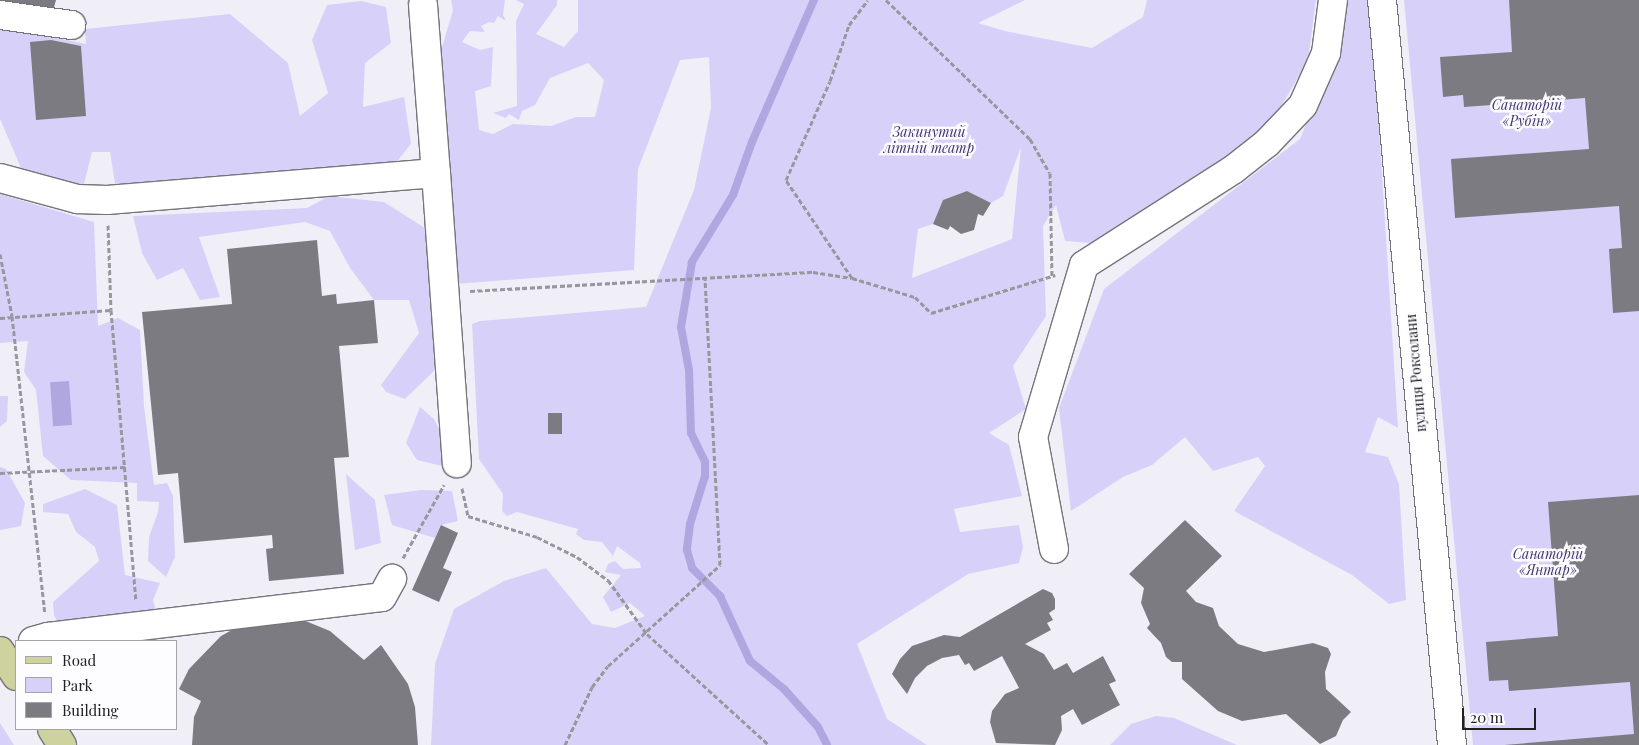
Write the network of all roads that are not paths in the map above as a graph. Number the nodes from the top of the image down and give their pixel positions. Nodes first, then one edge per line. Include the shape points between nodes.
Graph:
1 (1333, 0) edge
2 (1382, 0) edge
3 (423, 4) dead end
4 (0, 15) edge
5 (71, 25) dead end
6 (436, 174) junction
7 (0, 178) edge
8 (457, 463) road end
9 (1054, 549) dead end
10 (392, 579) road end
11 (40, 632) edge
12 (15, 646) edge
13 (0, 651) edge
14 (15, 674) edge
15 (53, 730) edge
16 (62, 745) edge
17 (1452, 745) edge

1 - 9 street via 1326,53 1303,105 1267,143 1234,169 1084,265 1033,437
2 - 17 street, вулиця Роксолани
3 - 6 street
4 - 5 street
6 - 7 street via 107,200 77,199
6 - 8 street
10 - 11 street via 382,597 138,626
12 - 13 street
13 - 14 main road
15 - 16 main road

